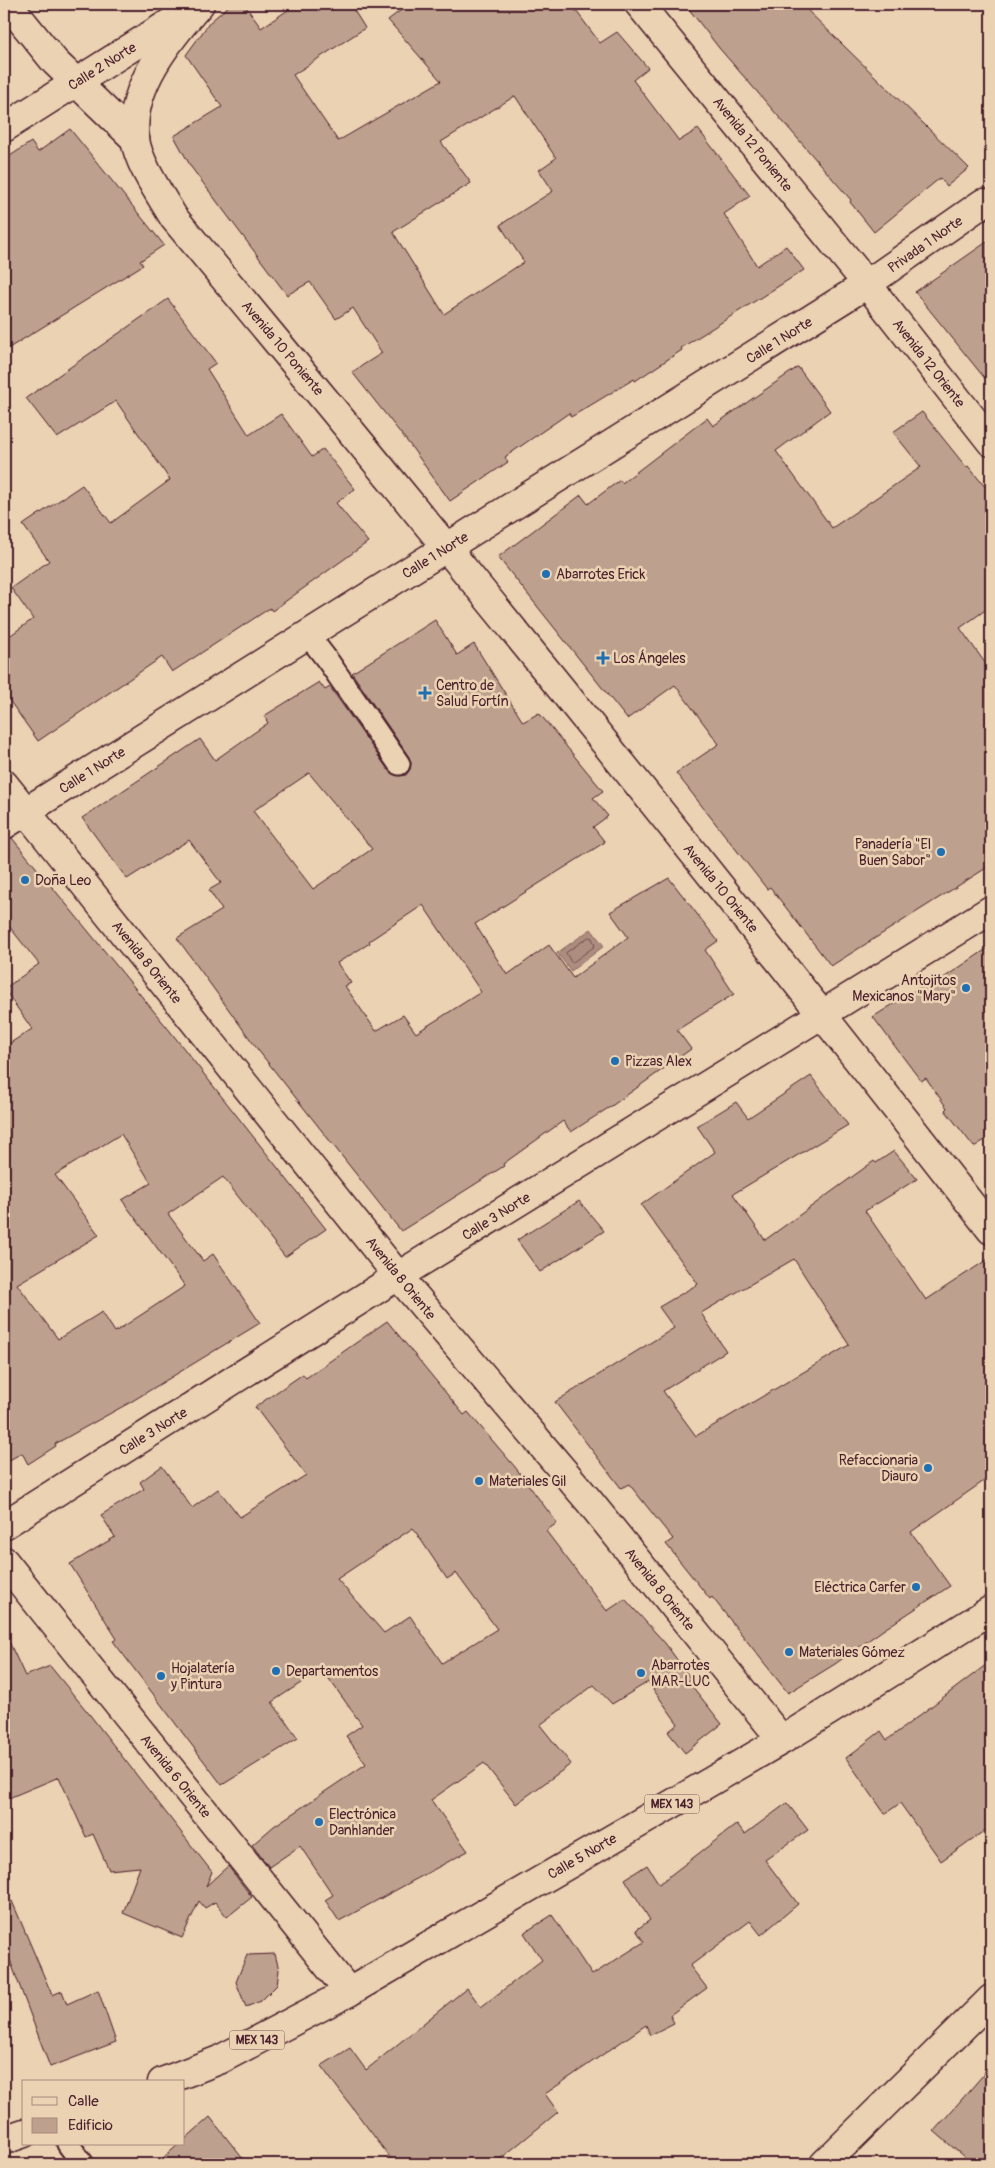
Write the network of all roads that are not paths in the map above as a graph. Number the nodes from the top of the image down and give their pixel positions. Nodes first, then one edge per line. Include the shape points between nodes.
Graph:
1 (8, 4) edge
2 (199, 4) edge
3 (639, 4) edge
4 (76, 82) junction
5 (4, 128) edge
6 (135, 139) junction
7 (983, 203) dead end
8 (867, 284) junction
9 (991, 442) edge
10 (447, 548) junction
11 (308, 635) junction
12 (399, 764) dead end
13 (4, 784) edge
14 (26, 811) junction
15 (4, 826) edge
16 (991, 910) edge
17 (823, 1014) junction
18 (991, 1230) edge
19 (398, 1276) junction
20 (4, 1525) edge
21 (4, 1560) edge
22 (991, 1610) edge
23 (782, 1740) junction
24 (349, 1992) junction
25 (991, 1999) edge
26 (167, 2080) edge
27 (22, 2134) edge
28 (4, 2140) edge
29 (70, 2146) edge
30 (83, 2164) edge
31 (824, 2164) edge

1 - 4 street, Avenida 10 Poniente via 55,62
2 - 4 street, Calle 2 Norte
2 - 6 street, Avenida 10 Poniente via 149,73 136,105
3 - 8 street, Avenida 12 Poniente
4 - 5 street, Calle 2 Norte
4 - 6 street, Avenida 10 Poniente
6 - 10 street, Avenida 10 Poniente via 147,172 174,218
7 - 8 street, Privada 1 Norte
8 - 9 street, Avenida 12 Oriente
8 - 10 street, Calle 1 Norte
10 - 11 street, Calle 1 Norte
10 - 17 street, Avenida 10 Oriente
11 - 12 lane
11 - 14 street, Calle 1 Norte
13 - 14 street, Avenida 8 Oriente
14 - 15 street, Calle 1 Norte
14 - 19 street, Avenida 8 Oriente
16 - 17 street, Calle 3 Norte
17 - 18 street, Avenida 10 Oriente
17 - 19 street, Calle 3 Norte
19 - 20 street, Calle 3 Norte
19 - 23 street, Avenida 8 Oriente via 589,1501
21 - 24 street, Avenida 6 Oriente
22 - 23 street, Calle 5 Norte / MEX 143
23 - 24 street, Calle 5 Norte / MEX 143
24 - 26 street, Calle 5 Norte / MEX 143 via 219,2060
25 - 31 street
27 - 28 street
29 - 30 lane

